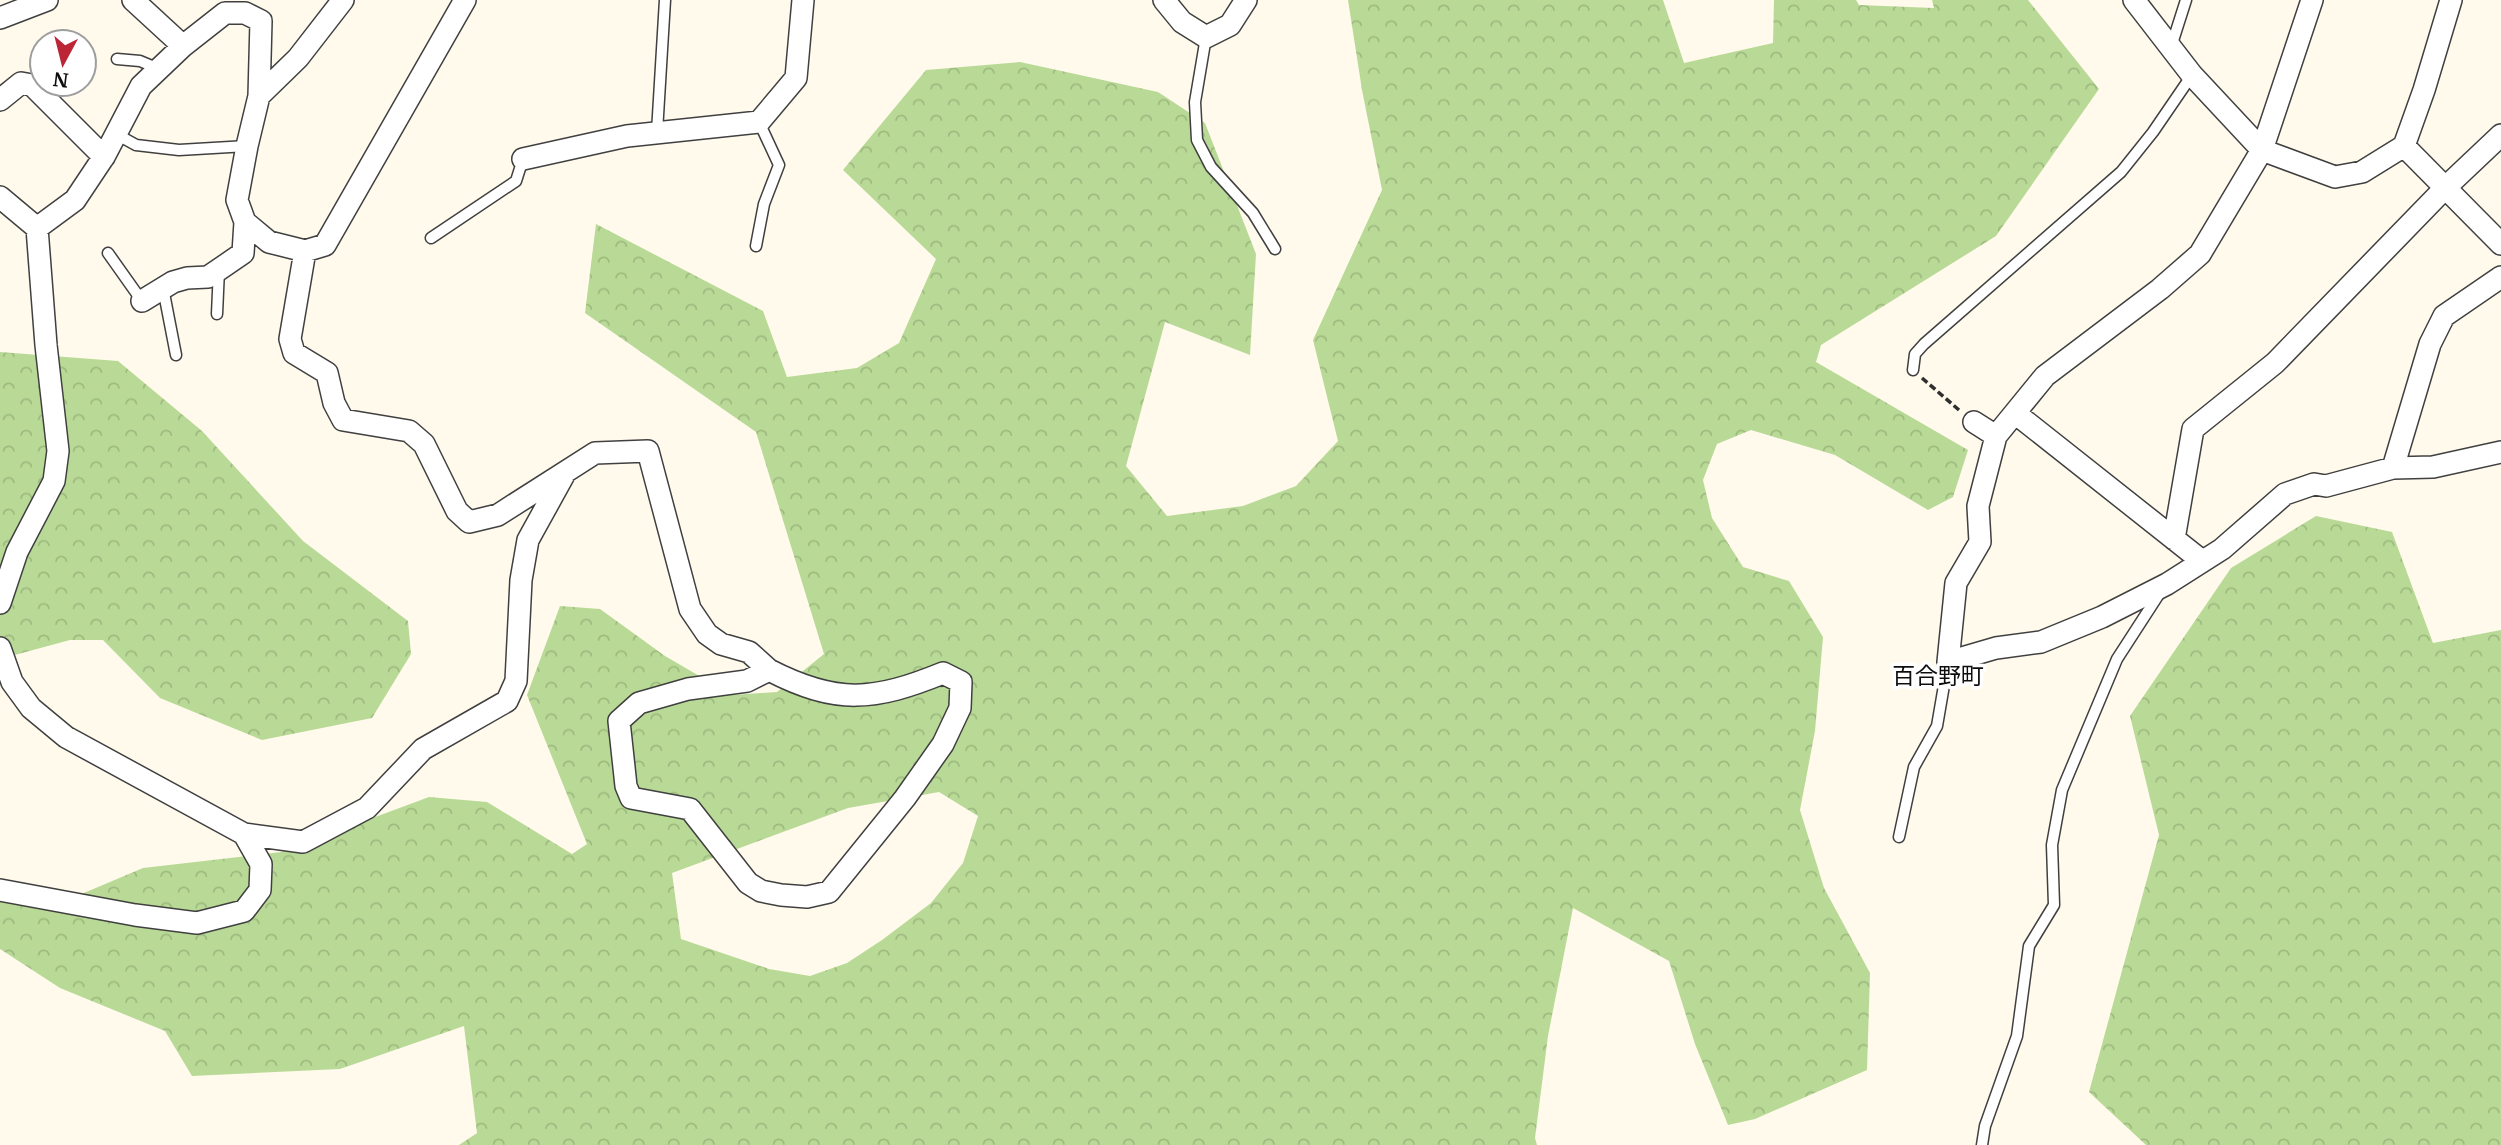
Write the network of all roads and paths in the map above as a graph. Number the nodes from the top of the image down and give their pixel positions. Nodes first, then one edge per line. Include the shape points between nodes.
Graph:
1 (47, 0) edge
2 (133, 0) edge
3 (343, 0) edge
4 (465, 0) edge
5 (665, 0) edge
6 (803, 0) edge
7 (1164, 0) edge
8 (1246, 0) edge
9 (2134, 0) edge
10 (2186, 0) edge
11 (2312, 0) edge
12 (2451, 0) edge
13 (0, 18) edge
14 (1206, 37) junction
15 (183, 46) junction
16 (2171, 47) junction
17 (117, 59) dead end
18 (159, 69) junction
19 (2192, 75) junction
20 (259, 96) junction
21 (0, 100) edge
22 (759, 122) junction
23 (657, 132) junction
24 (116, 134) junction
25 (2501, 135) edge
26 (247, 146) junction
27 (2404, 146) junction
28 (2262, 150) junction
29 (104, 158) junction
30 (523, 159) joint
31 (2446, 187) junction
32 (0, 197) edge
33 (245, 222) junction
34 (37, 228) junction
35 (431, 238) dead end
36 (2501, 244) edge
37 (755, 246) dead end
38 (1275, 248) dead end
39 (305, 251) junction
40 (108, 253) dead end
41 (219, 269) junction
42 (2501, 277) edge
43 (163, 288) junction
44 (142, 301) joint
45 (217, 314) dead end
46 (176, 355) dead end
47 (1913, 370) joint
48 (2015, 413) junction
49 (1974, 422) joint
50 (1996, 436) junction
51 (2501, 452) edge
52 (2393, 468) junction
53 (565, 472) junction
54 (2174, 539) junction
55 (2202, 561) junction
56 (2166, 584) junction
57 (0, 603) edge
58 (0, 648) edge
59 (1948, 662) junction
60 (769, 670) junction
61 (244, 834) junction
62 (1899, 837) dead end
63 (0, 890) edge
64 (1982, 1145) edge

1 - 13 street
2 - 15 street
3 - 20 street via 298,58
4 - 39 street via 325,245
5 - 23 lane
6 - 22 street via 796,78
7 - 14 street via 1182,22
8 - 14 street via 1230,25
9 - 16 street
10 - 16 lane
11 - 28 street
12 - 27 street
14 - 38 lane via 1195,102 1197,140 1211,167 1253,213
15 - 18 street
15 - 20 street via 225,13 244,13 261,21
16 - 19 street
17 - 18 lane
18 - 24 street via 141,86
19 - 28 street
19 - 47 lane via 2121,172 1924,344 1915,354
20 - 26 street
21 - 29 street via 21,83 32,85
22 - 23 street
22 - 37 lane via 779,165
23 - 30 street
24 - 26 lane via 136,145 179,150
24 - 29 street
25 - 31 street
26 - 33 street via 237,200
27 - 28 street via 2362,172 2335,177
27 - 31 street
28 - 48 street via 2200,254 2045,376
29 - 34 street via 75,200
30 - 35 lane via 516,181
31 - 36 street
31 - 54 street via 2275,363 2193,429
32 - 34 street
33 - 39 street via 269,242
33 - 41 street via 243,253
34 - 57 street via 58,451 54,481 17,552
39 - 53 street via 290,339 294,353 327,373 343,420 409,431 424,444 457,511 469,522 498,515
40 - 44 lane
41 - 43 street via 208,277 187,278
41 - 45 lane
42 - 52 street via 2444,316 2430,344
43 - 44 street
43 - 46 lane
47 - 49 path
48 - 50 street
48 - 54 street
49 - 50 street
50 - 59 street via 1978,506 1980,542 1956,583
51 - 52 street via 2434,467
52 - 55 street via 2285,494
53 - 60 street via 595,453 648,451 690,609 721,645 749,652
53 - 61 street via 528,540 521,580 516,681 507,701 423,749 367,808 303,842
54 - 55 street
55 - 56 street
56 - 59 street via 2040,642
56 - 64 lane via 2117,659 2062,790 2052,845 2054,905 2029,946 2017,1036
58 - 61 street via 12,682 31,708 66,737
59 - 62 lane via 1937,726 1913,767
60 - 60 street via 747,681 639,704 619,721 626,786 631,799 690,809 748,883 761,891 807,897 829,892 905,798 943,744 960,708 961,682 943,673 916,684 855,697 797,685
61 - 63 street via 261,864 260,890 244,911 197,923

